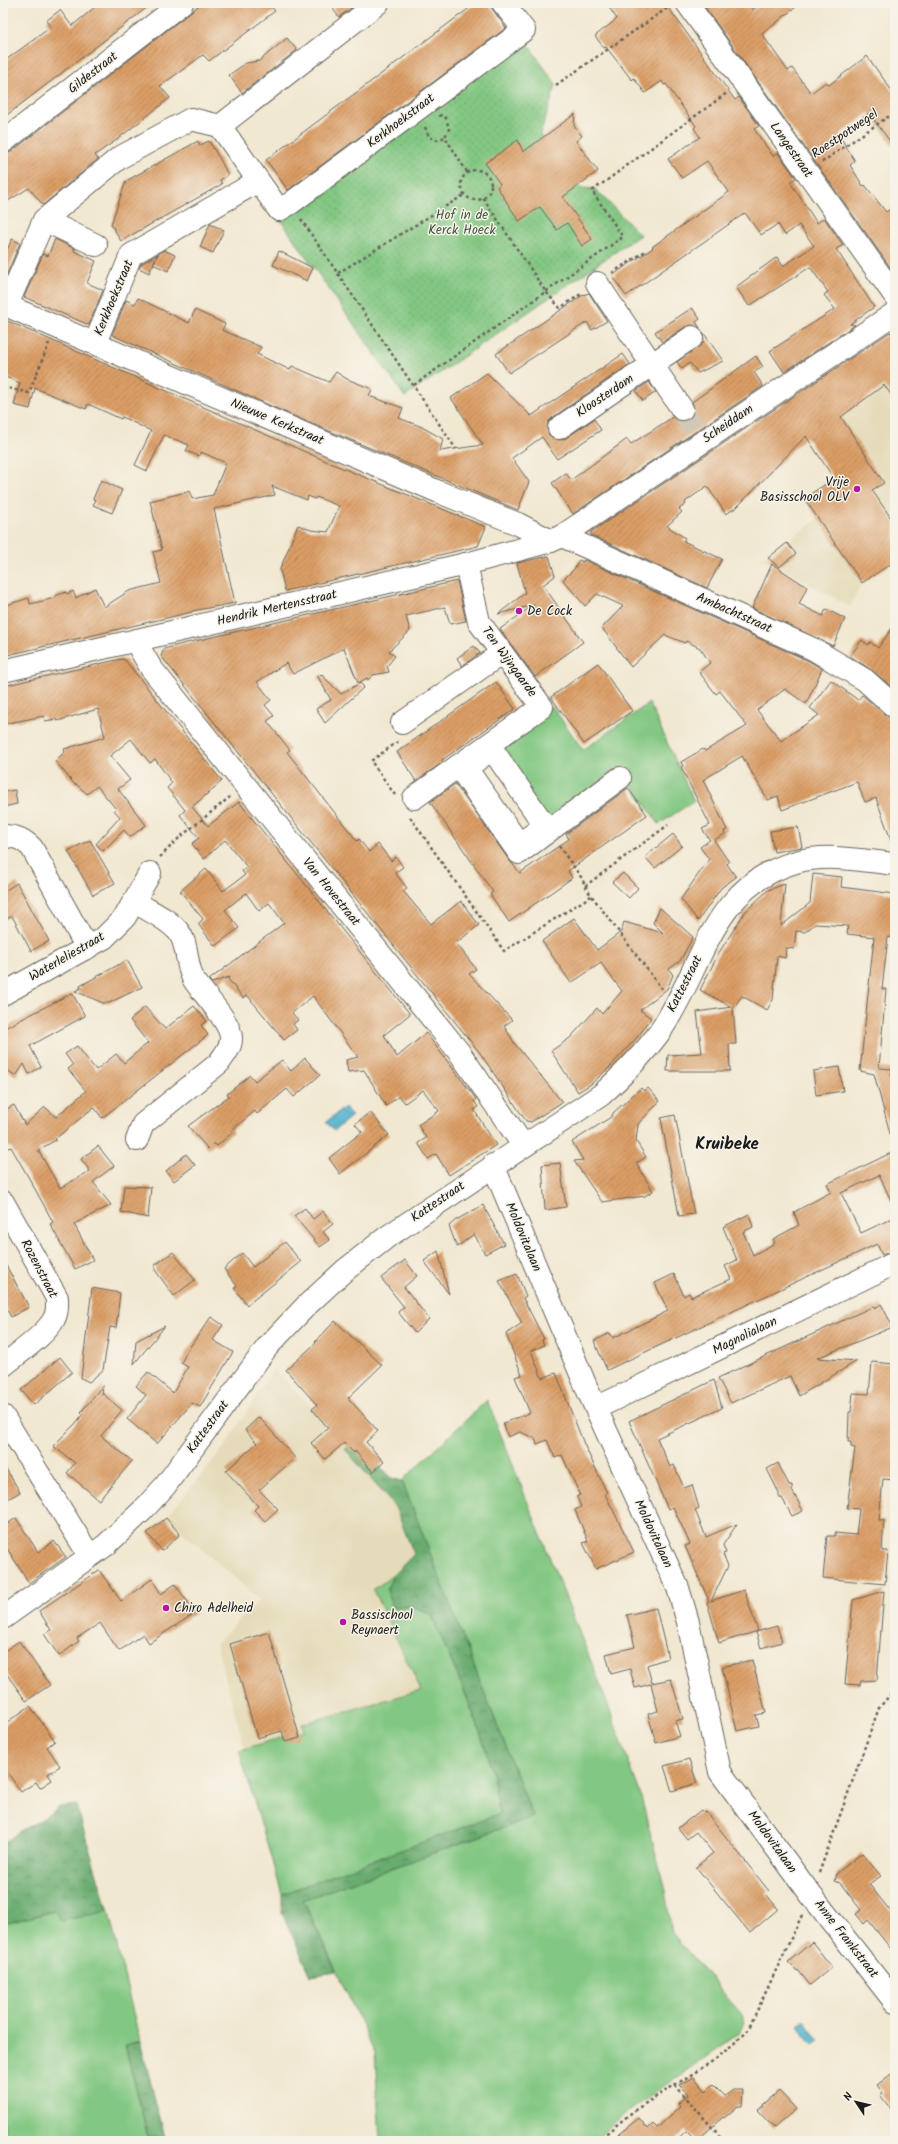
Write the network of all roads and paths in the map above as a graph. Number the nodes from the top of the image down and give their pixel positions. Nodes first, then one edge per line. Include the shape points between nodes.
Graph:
1 (182, 3) edge
2 (378, 3) edge
3 (503, 3) edge
4 (675, 3) edge
5 (686, 3) edge
6 (742, 82) junction
7 (556, 85) dead end
8 (424, 112) junction
9 (895, 112) edge
10 (220, 126) junction
11 (445, 137) junction
12 (3, 142) edge
13 (467, 172) junction
14 (807, 172) junction
15 (258, 181) junction
16 (464, 195) junction
17 (483, 198) junction
18 (291, 203) junction
19 (44, 220) junction
20 (96, 245) dead end
21 (647, 250) dead end
22 (338, 273) junction
23 (597, 283) junction
24 (546, 292) junction
25 (895, 296) edge
26 (5, 304) edge
27 (895, 313) edge
28 (56, 326) junction
29 (692, 337) dead end
30 (95, 343) junction
31 (652, 364) junction
32 (414, 385) junction
33 (3, 387) edge
34 (682, 409) tunnel mouth
35 (559, 428) dead end
36 (456, 449) dead end
37 (557, 539) junction
38 (466, 564) junction
39 (137, 640) junction
40 (502, 653) junction
41 (3, 671) edge
42 (895, 707) edge
43 (402, 723) dead end
44 (462, 767) junction
45 (620, 778) dead end
46 (245, 785) junction
47 (414, 798) joint
48 (668, 825) dead end
49 (548, 832) junction
50 (3, 836) edge
51 (895, 864) edge
52 (150, 873) joint
53 (585, 886) junction
54 (592, 896) junction
55 (135, 902) junction
56 (87, 948) junction
57 (3, 994) edge
58 (675, 1005) junction
59 (137, 1140) dead end
60 (523, 1145) junction
61 (493, 1165) junction
62 (3, 1202) edge
63 (894, 1267) edge
64 (3, 1366) edge
65 (596, 1408) junction
66 (3, 1416) edge
67 (89, 1555) junction
68 (3, 1618) edge
69 (895, 1689) edge
70 (811, 1895) junction
71 (895, 2002) edge
72 (675, 2085) junction
73 (597, 2141) edge
74 (724, 2141) edge

1 - 12 street, Gildestraat
2 - 10 street
3 - 8 street, Kerkhoekstraat via 524,30
4 - 7 path
5 - 6 street, Langestraat
6 - 14 street, Langestraat
6 - 24 path via 592,191 623,237
8 - 11 path via 446,118 449,129
8 - 11 path via 425,131 429,137 437,140
8 - 18 street, Kerkhoekstraat
9 - 14 path, Roestpotwegel
10 - 15 street, Kerkhoekstraat
10 - 19 street via 191,119 119,158
11 - 13 path
13 - 16 path via 461,180
13 - 17 path via 481,171 488,177 491,186
14 - 25 street, Langestraat
15 - 18 street, Kerkhoekstraat via 279,210
15 - 30 street, Kerkhoekstraat via 131,255
16 - 17 path via 473,200
16 - 22 path
17 - 24 path
18 - 22 path
19 - 20 street
19 - 26 street
21 - 23 path
22 - 32 path
23 - 24 path via 560,308
23 - 31 street
24 - 32 path
26 - 28 street, Nieuwe Kerkstraat
27 - 37 street, Scheiddam via 700,437
28 - 30 street, Nieuwe Kerkstraat
28 - 33 path via 29,393
29 - 31 street, Kloosterdam
30 - 37 street, Nieuwe Kerkstraat via 439,492
31 - 34 street
31 - 35 street, Kloosterdam
32 - 36 path
37 - 38 street, Hendrik Mertensstraat
37 - 42 street, Ambachtstraat via 815,650 865,680
38 - 39 street, Hendrik Mertensstraat
38 - 40 street, Ten Wijngaarde via 479,622
39 - 41 street, Hendrik Mertensstraat
39 - 46 street, Van Hovestraat via 140,651 151,668
40 - 43 street
40 - 44 street, Ten Wijngaarde via 542,707
44 - 47 street, Ten Wijngaarde
44 - 49 street via 519,852
45 - 49 street
46 - 52 path via 168,848
46 - 60 street, Van Hovestraat via 474,1070
47 - 54 path via 402,805 504,951
48 - 53 path
49 - 53 path
50 - 56 street via 15,836 32,848
51 - 58 street, Kattestraat via 828,859 796,862 766,873 743,890 719,918
52 - 55 street, Waterleliestraat
53 - 54 path
54 - 58 path
55 - 56 street, Waterleliestraat via 125,917 104,938
55 - 59 street via 178,931 184,940 191,974 229,1027 231,1038 228,1050 218,1063 143,1124
56 - 57 street, Waterleliestraat
58 - 60 street, Kattestraat via 659,1033 630,1069 601,1095
60 - 61 street, Kattestraat
61 - 65 street, Moldovitalaan
61 - 67 street, Kattestraat via 387,1237 344,1271 306,1306 268,1346 165,1486 106,1545
62 - 64 street, Rozenstraat via 57,1298 58,1307 48,1328
63 - 65 street, Magnolialaan
65 - 70 street, Moldovitalaan via 678,1588 688,1622 720,1772
66 - 67 street
67 - 68 street, Kattestraat
69 - 70 path via 879,1708
70 - 71 street, Anne Frankstraat
70 - 72 path via 747,2032 716,2059
72 - 73 path via 635,2110
72 - 74 path

